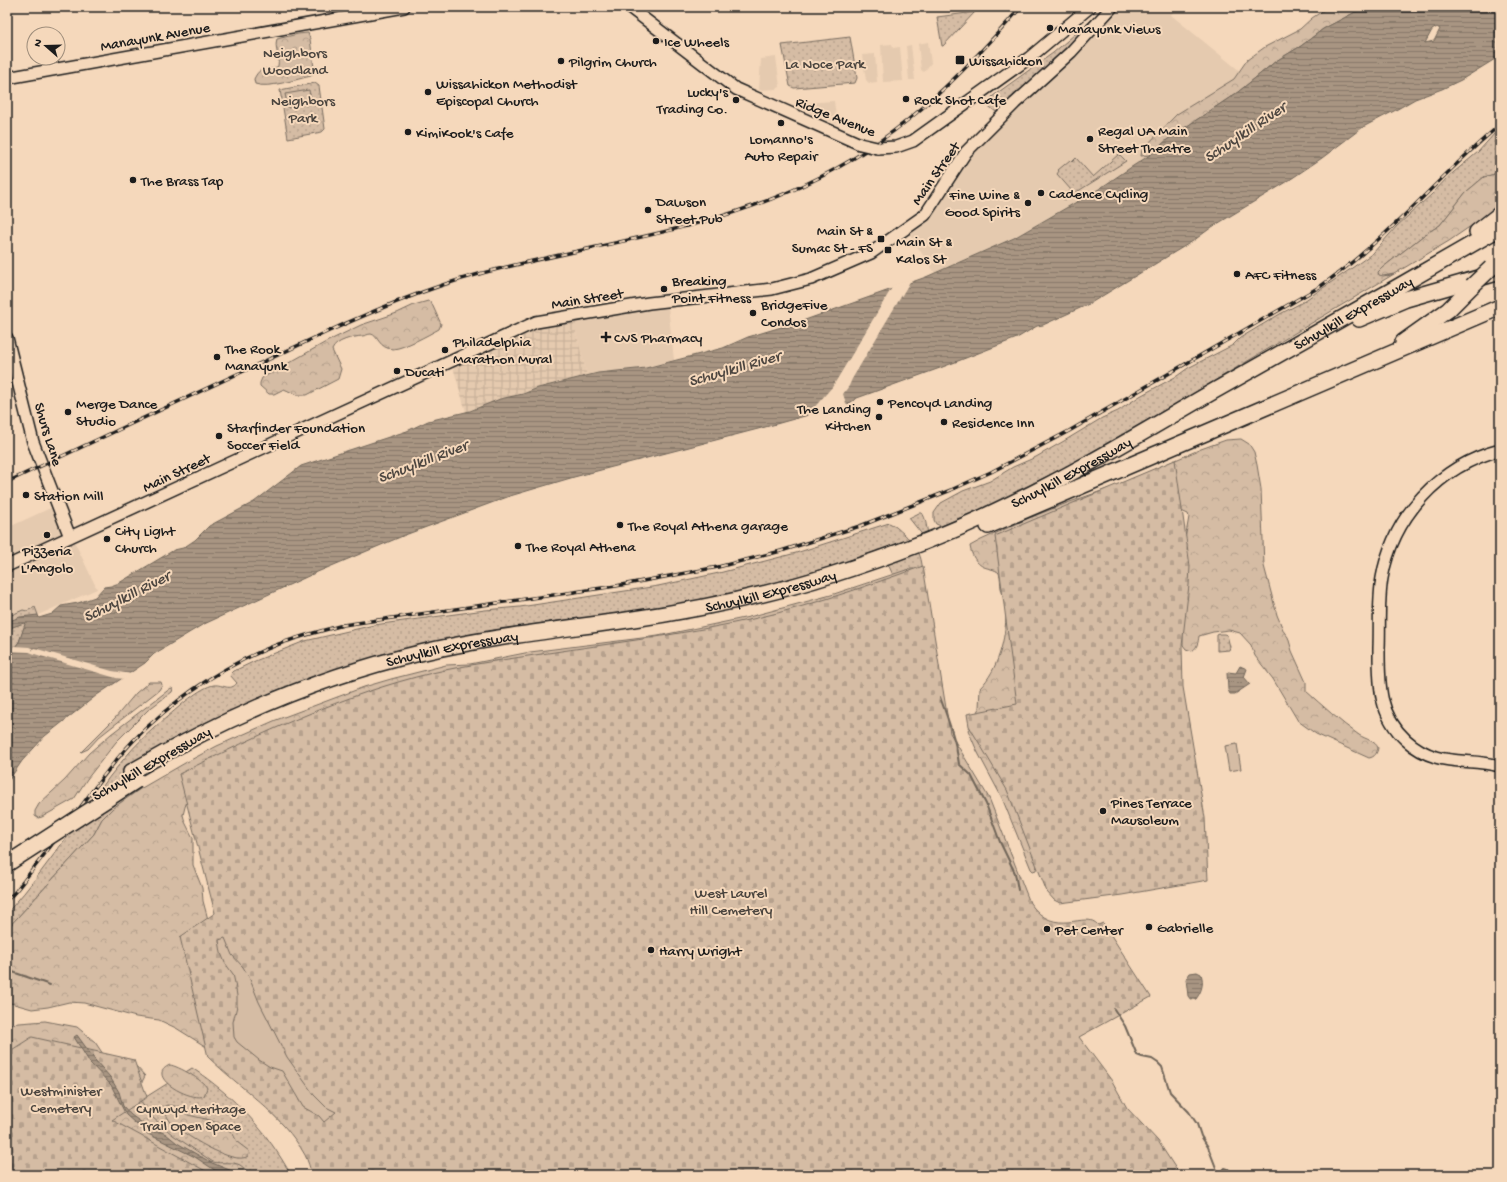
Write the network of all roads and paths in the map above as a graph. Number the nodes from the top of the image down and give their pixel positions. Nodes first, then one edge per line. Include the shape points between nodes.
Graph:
1 (404, 7) edge
2 (630, 7) edge
3 (1090, 7) edge
4 (1112, 7) edge
5 (7, 78) edge
6 (1500, 214) edge
7 (1500, 228) edge
8 (1497, 267) edge
9 (1398, 288) junction
10 (1500, 307) edge
11 (7, 338) edge
12 (1283, 352) junction
13 (1383, 357) junction
14 (1500, 450) edge
15 (957, 534) junction
16 (70, 537) junction
17 (7, 566) edge
18 (1500, 766) edge
19 (134, 776) junction
20 (7, 853) edge
21 (7, 864) edge

1 - 5 street, Manayunk Avenue
2 - 3 street, Ridge Avenue, bridge via 736,89 860,144 877,148 896,147 913,141 1030,58
4 - 16 street, Main Street via 1071,52 1015,102 966,152 925,215 871,253 811,279 777,288 649,303 536,322
6 - 9 highway
7 - 9 highway, Schuylkill Expressway
8 - 12 highway via 1406,299
8 - 13 highway, bridge via 1472,286 1448,310
9 - 12 highway, Schuylkill Expressway
10 - 13 highway, Schuylkill Expressway
11 - 16 street, Shurs Lane via 33,442
12 - 15 highway, Schuylkill Expressway via 1060,479
13 - 15 highway, Schuylkill Expressway
14 - 18 street via 1469,461 1441,479 1419,500 1400,527 1389,552 1382,583 1379,677 1381,697 1387,714 1402,736 1412,745 1447,760
15 - 19 highway, Schuylkill Expressway via 885,562 745,598 669,613 458,645 342,674 271,700 206,730 170,749
16 - 17 street, Main Street
19 - 20 highway, Schuylkill Expressway
19 - 21 highway, Schuylkill Expressway, bridge

